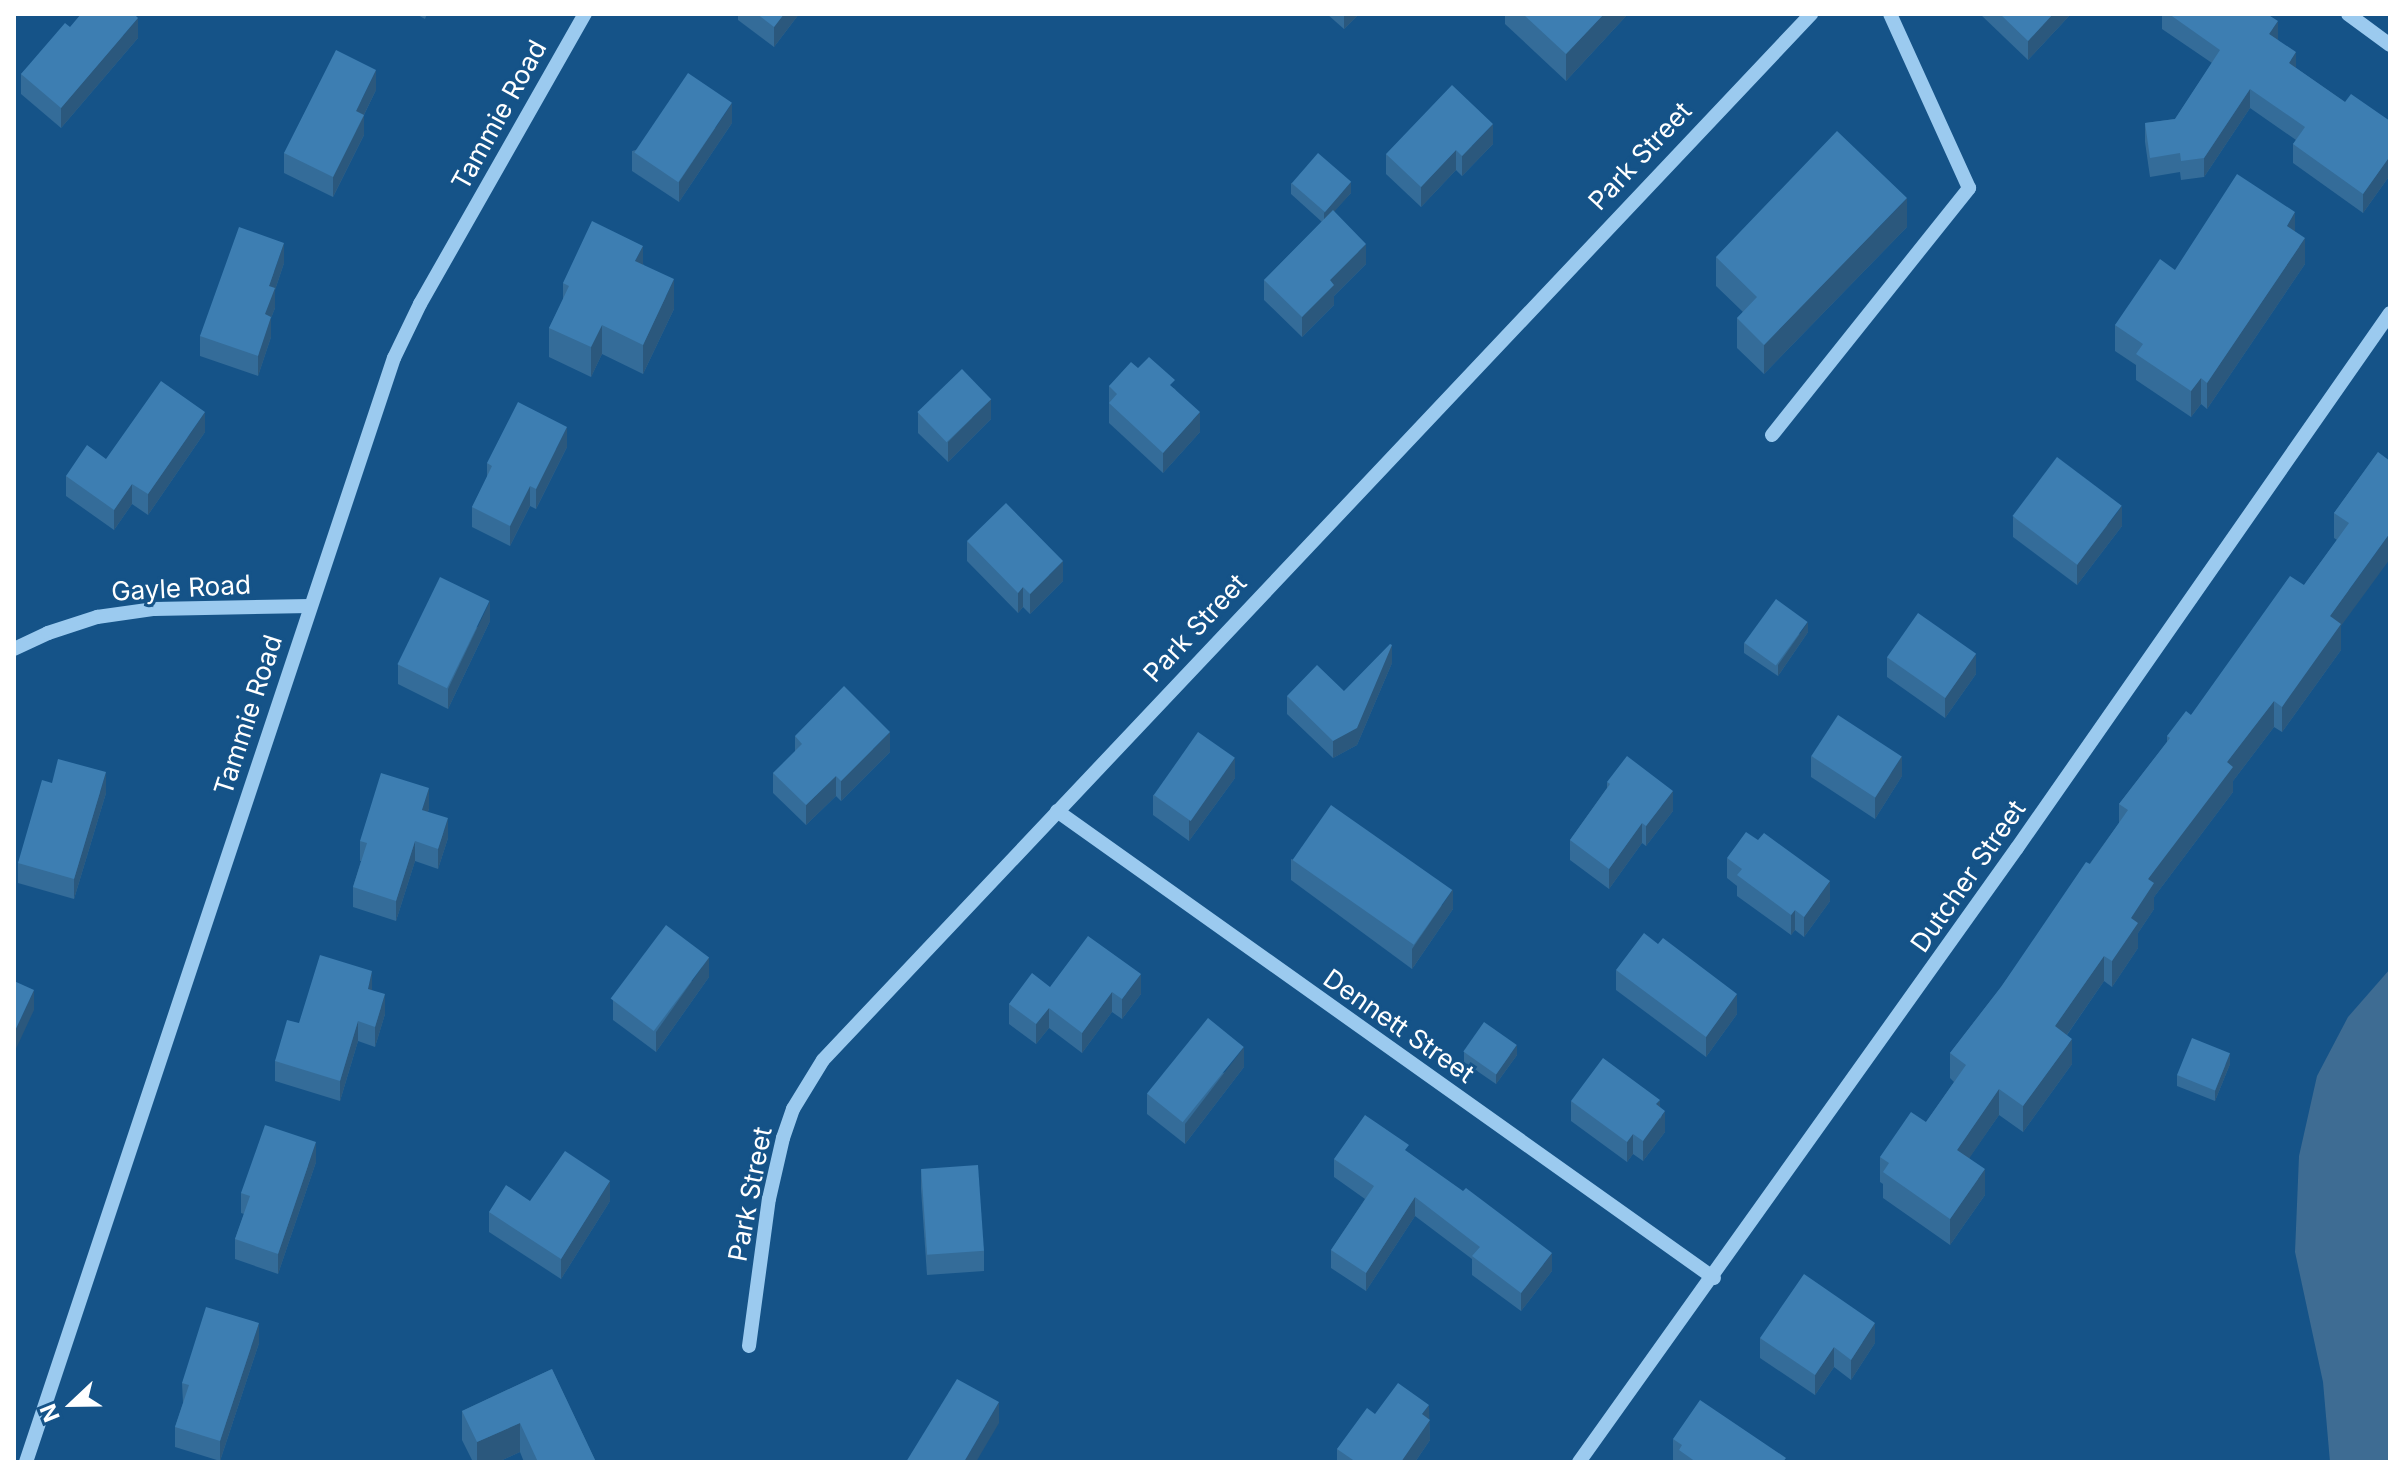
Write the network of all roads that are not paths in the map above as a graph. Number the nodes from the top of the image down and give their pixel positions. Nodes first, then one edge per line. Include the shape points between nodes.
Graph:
1 (585, 14) edge
2 (1811, 14) edge
3 (1890, 14) edge
4 (2348, 14) edge
5 (2390, 45) edge
6 (2390, 313) edge
7 (1772, 435) dead end
8 (310, 606) junction
9 (14, 649) edge
10 (1057, 811) junction
11 (1714, 1278) junction
12 (749, 1346) dead end
13 (26, 1462) edge
14 (1579, 1462) edge

1 - 8 street, Tammie Road via 394,358
2 - 10 street, Park Street
3 - 7 street via 1969,188
4 - 5 street
6 - 11 street, Dutcher Street
8 - 9 street, Gayle Road via 154,609 97,617
8 - 13 street, Tammie Road
10 - 11 street, Dennett Street
10 - 12 street, Park Street via 841,1037 806,1084 776,1169
11 - 14 street, Dutcher Street

